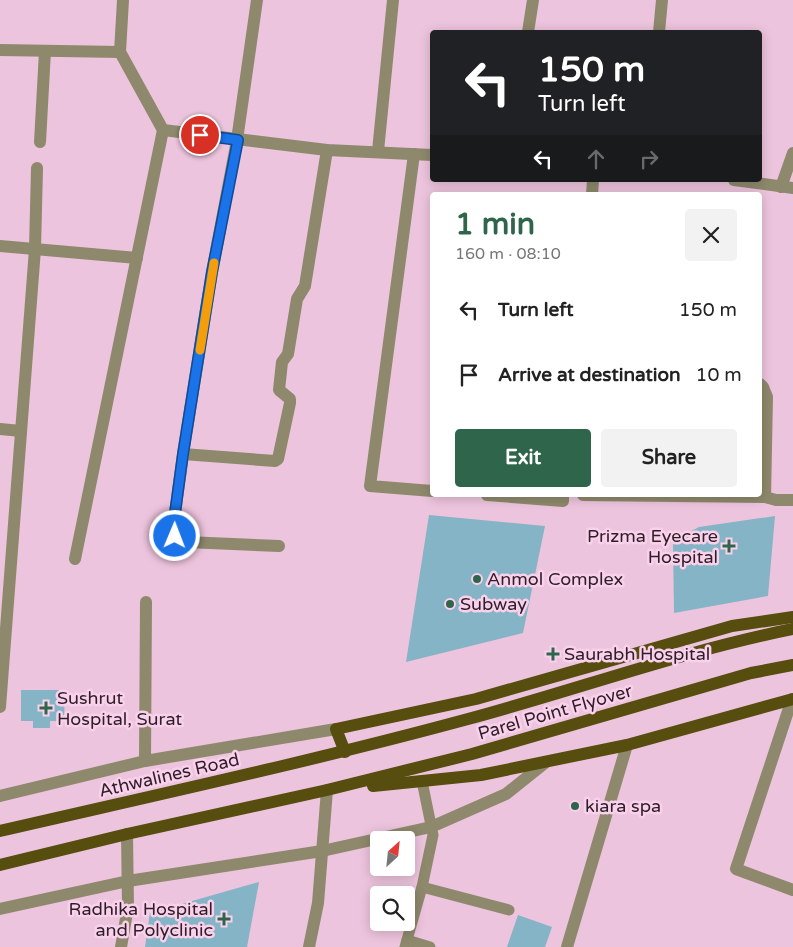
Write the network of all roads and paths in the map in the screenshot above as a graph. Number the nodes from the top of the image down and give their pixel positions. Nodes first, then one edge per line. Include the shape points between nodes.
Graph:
1 (123, 0) edge
2 (258, 0) edge
3 (393, 0) edge
4 (532, 0) edge
5 (662, 0) edge
6 (528, 30) edge
7 (659, 30) edge
8 (0, 50) edge
9 (45, 51) junction
10 (120, 52) junction
11 (163, 130) junction
12 (238, 140) junction
13 (40, 142) dead end
14 (327, 150) junction
15 (378, 151) junction
16 (793, 153) edge
17 (414, 154) junction
18 (430, 156) edge
19 (37, 168) dead end
20 (749, 182) edge
21 (787, 187) edge
22 (0, 246) edge
23 (35, 249) junction
24 (137, 258) junction
25 (762, 385) edge
26 (0, 429) edge
27 (21, 431) junction
28 (183, 454) junction
29 (430, 491) edge
30 (512, 497) edge
31 (563, 497) edge
32 (762, 497) edge
33 (765, 497) junction
34 (793, 500) edge
35 (279, 546) dead end
36 (6, 548) edge
37 (75, 559) dead end
38 (146, 602) dead end
39 (793, 617) edge
40 (793, 629) edge
41 (793, 665) edge
42 (793, 699) edge
43 (0, 706) edge
44 (336, 729) junction
45 (627, 745) junction
46 (345, 752) junction
47 (145, 761) junction
48 (546, 762) junction
49 (422, 780) junction
50 (327, 790) junction
51 (0, 796) edge
52 (431, 827) junction
53 (0, 831) edge
54 (128, 834) junction
55 (322, 851) junction
56 (0, 865) edge
57 (128, 881) junction
58 (422, 887) junction
59 (793, 890) edge
60 (0, 909) edge
61 (509, 910) dead end
62 (406, 943) edge
63 (122, 947) edge
64 (309, 947) edge
65 (430, 947) edge
66 (567, 947) edge

1 - 10 street
2 - 12 street
3 - 15 street
4 - 6 street
5 - 7 street
8 - 9 street
9 - 10 street
9 - 13 street
10 - 11 street
11 - 12 street
11 - 24 street
12 - 14 street
12 - 28 street via 215,253
14 - 15 street
14 - 28 street via 305,286 297,299 288,354 282,362 279,390 290,399 290,403 278,459
15 - 17 street
16 - 21 street
17 - 18 street
17 - 29 street via 370,486
19 - 23 street
20 - 21 street
22 - 23 street
23 - 24 street
23 - 27 street
24 - 37 street
25 - 33 street via 766,396
26 - 27 street
27 - 36 street
28 - 35 street via 173,528 180,541
30 - 31 street via 563,501
32 - 33 street
33 - 34 street
36 - 43 street
38 - 47 street
39 - 44 main road via 732,626 476,699
40 - 46 main road, Parel Point Flyover via 740,639
41 - 50 main road, Parel Point Flyover via 751,673 472,754
42 - 45 main road
42 - 59 street via 736,869
44 - 46 main road
44 - 47 street
45 - 48 main road
45 - 66 street
46 - 53 main road, Athwalines Road
47 - 51 street
48 - 49 main road via 481,775
48 - 52 street via 506,794
49 - 50 main road
49 - 52 lane
50 - 54 main road
50 - 55 street
52 - 55 street
52 - 58 lane via 433,835
54 - 56 main road
54 - 57 street
55 - 57 street
55 - 64 street via 318,903
57 - 60 street
57 - 63 street
58 - 61 lane
58 - 62 lane
62 - 65 lane

